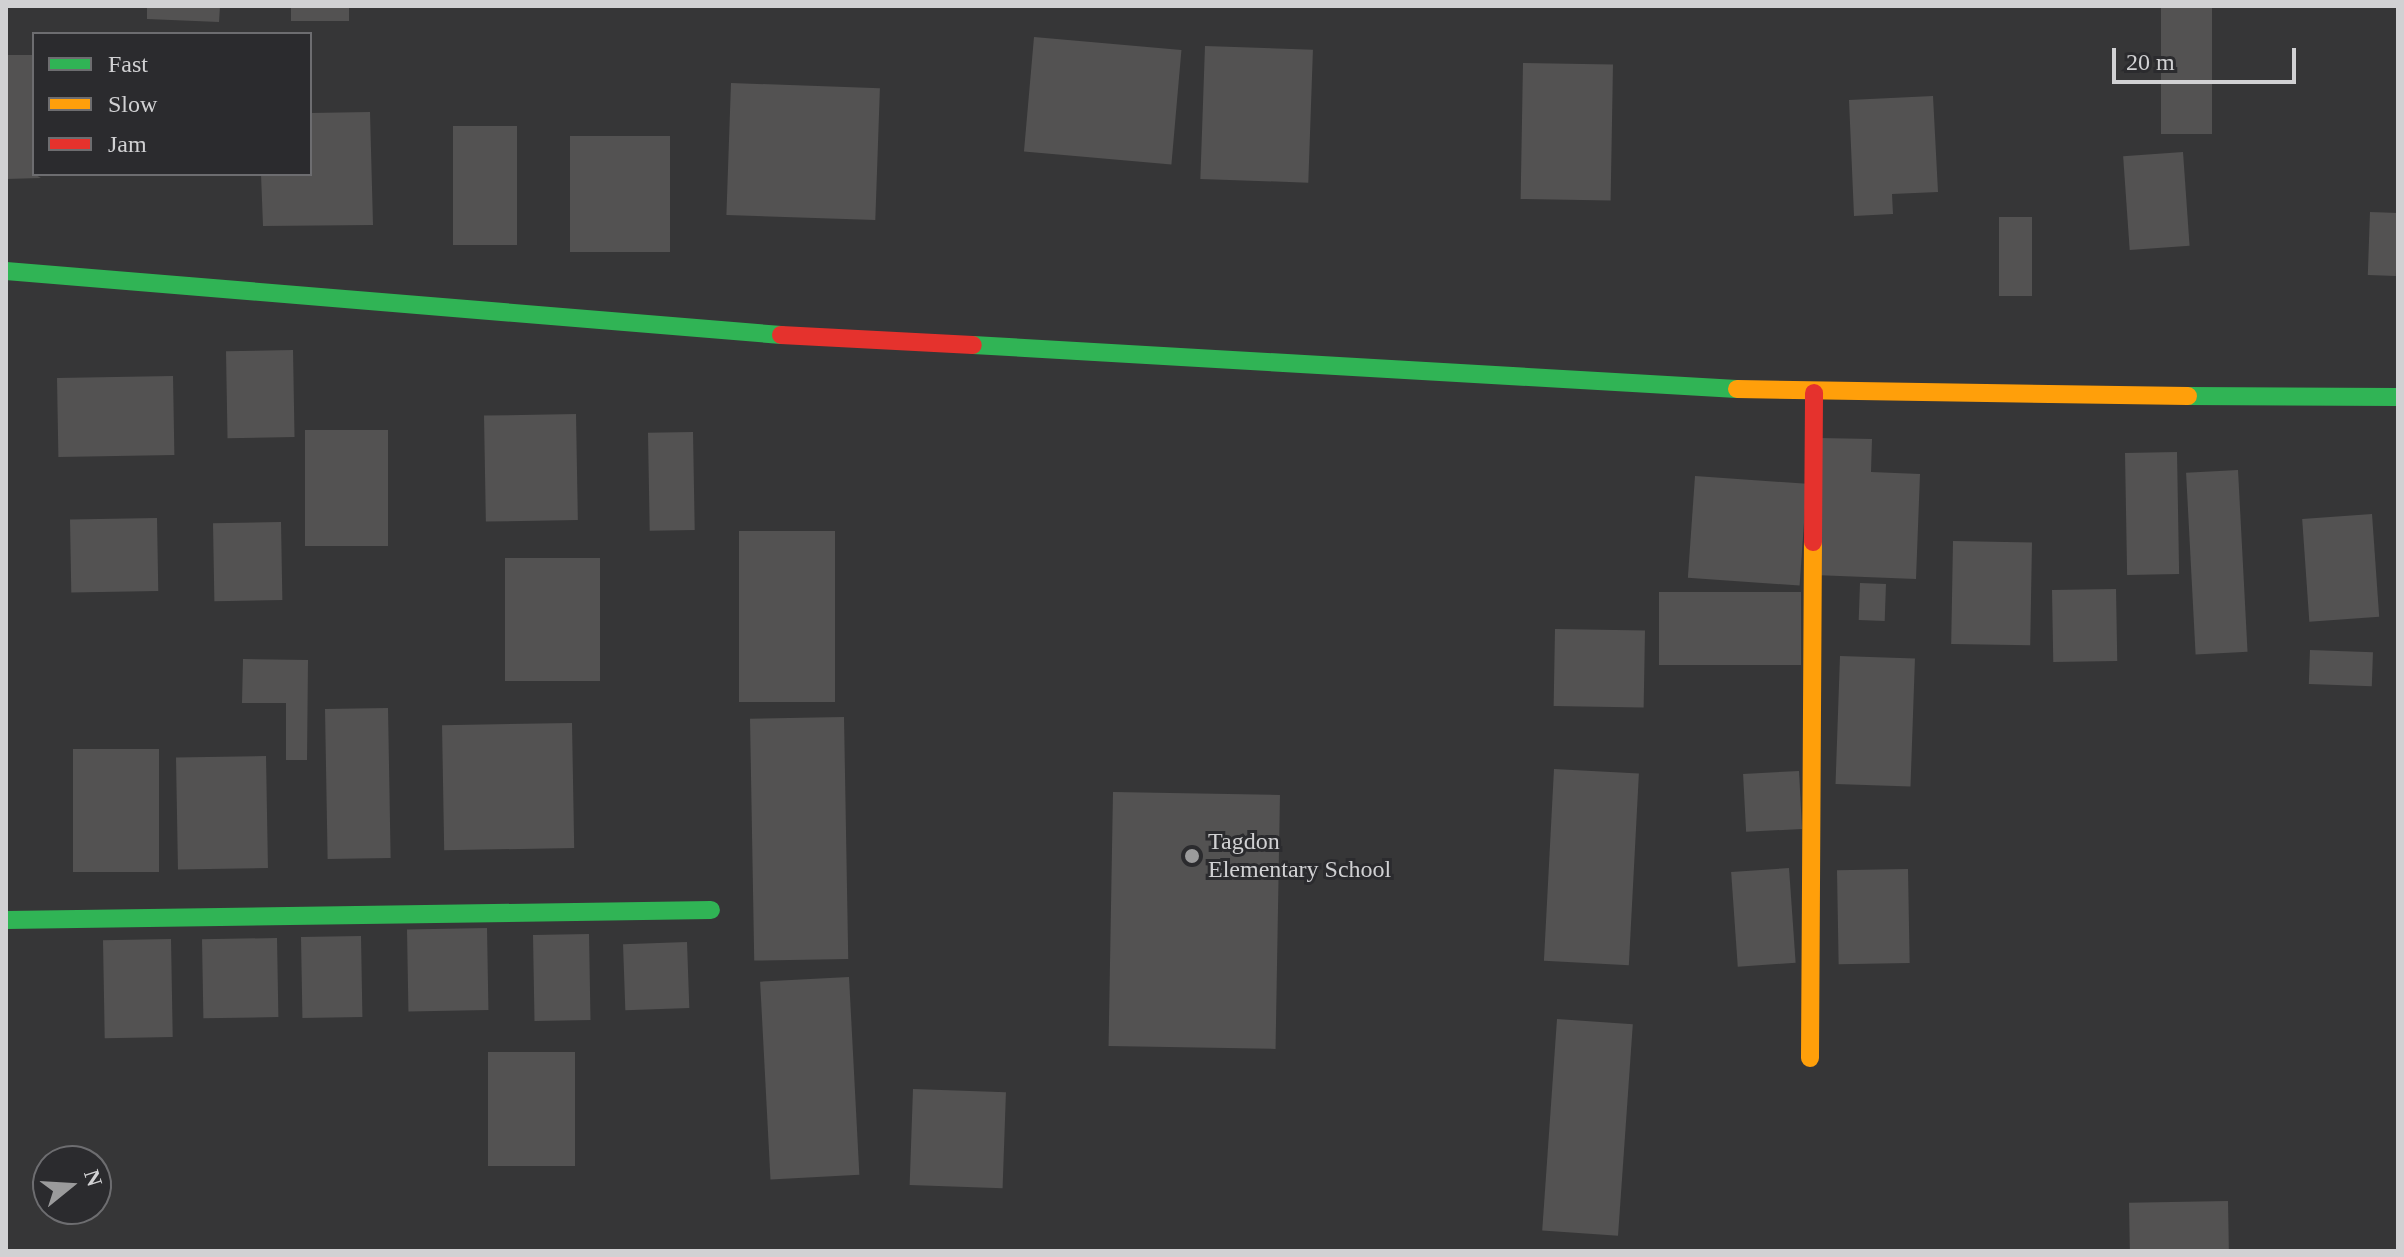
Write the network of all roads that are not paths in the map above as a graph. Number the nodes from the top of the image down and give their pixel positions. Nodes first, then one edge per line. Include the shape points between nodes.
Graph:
1 (6, 271) edge
2 (1814, 393) junction
3 (2398, 397) edge
4 (711, 910) dead end
5 (6, 920) edge
6 (1810, 1058) dead end

1 - 2 main road via 575,323
2 - 3 main road
2 - 6 main road
4 - 5 main road

